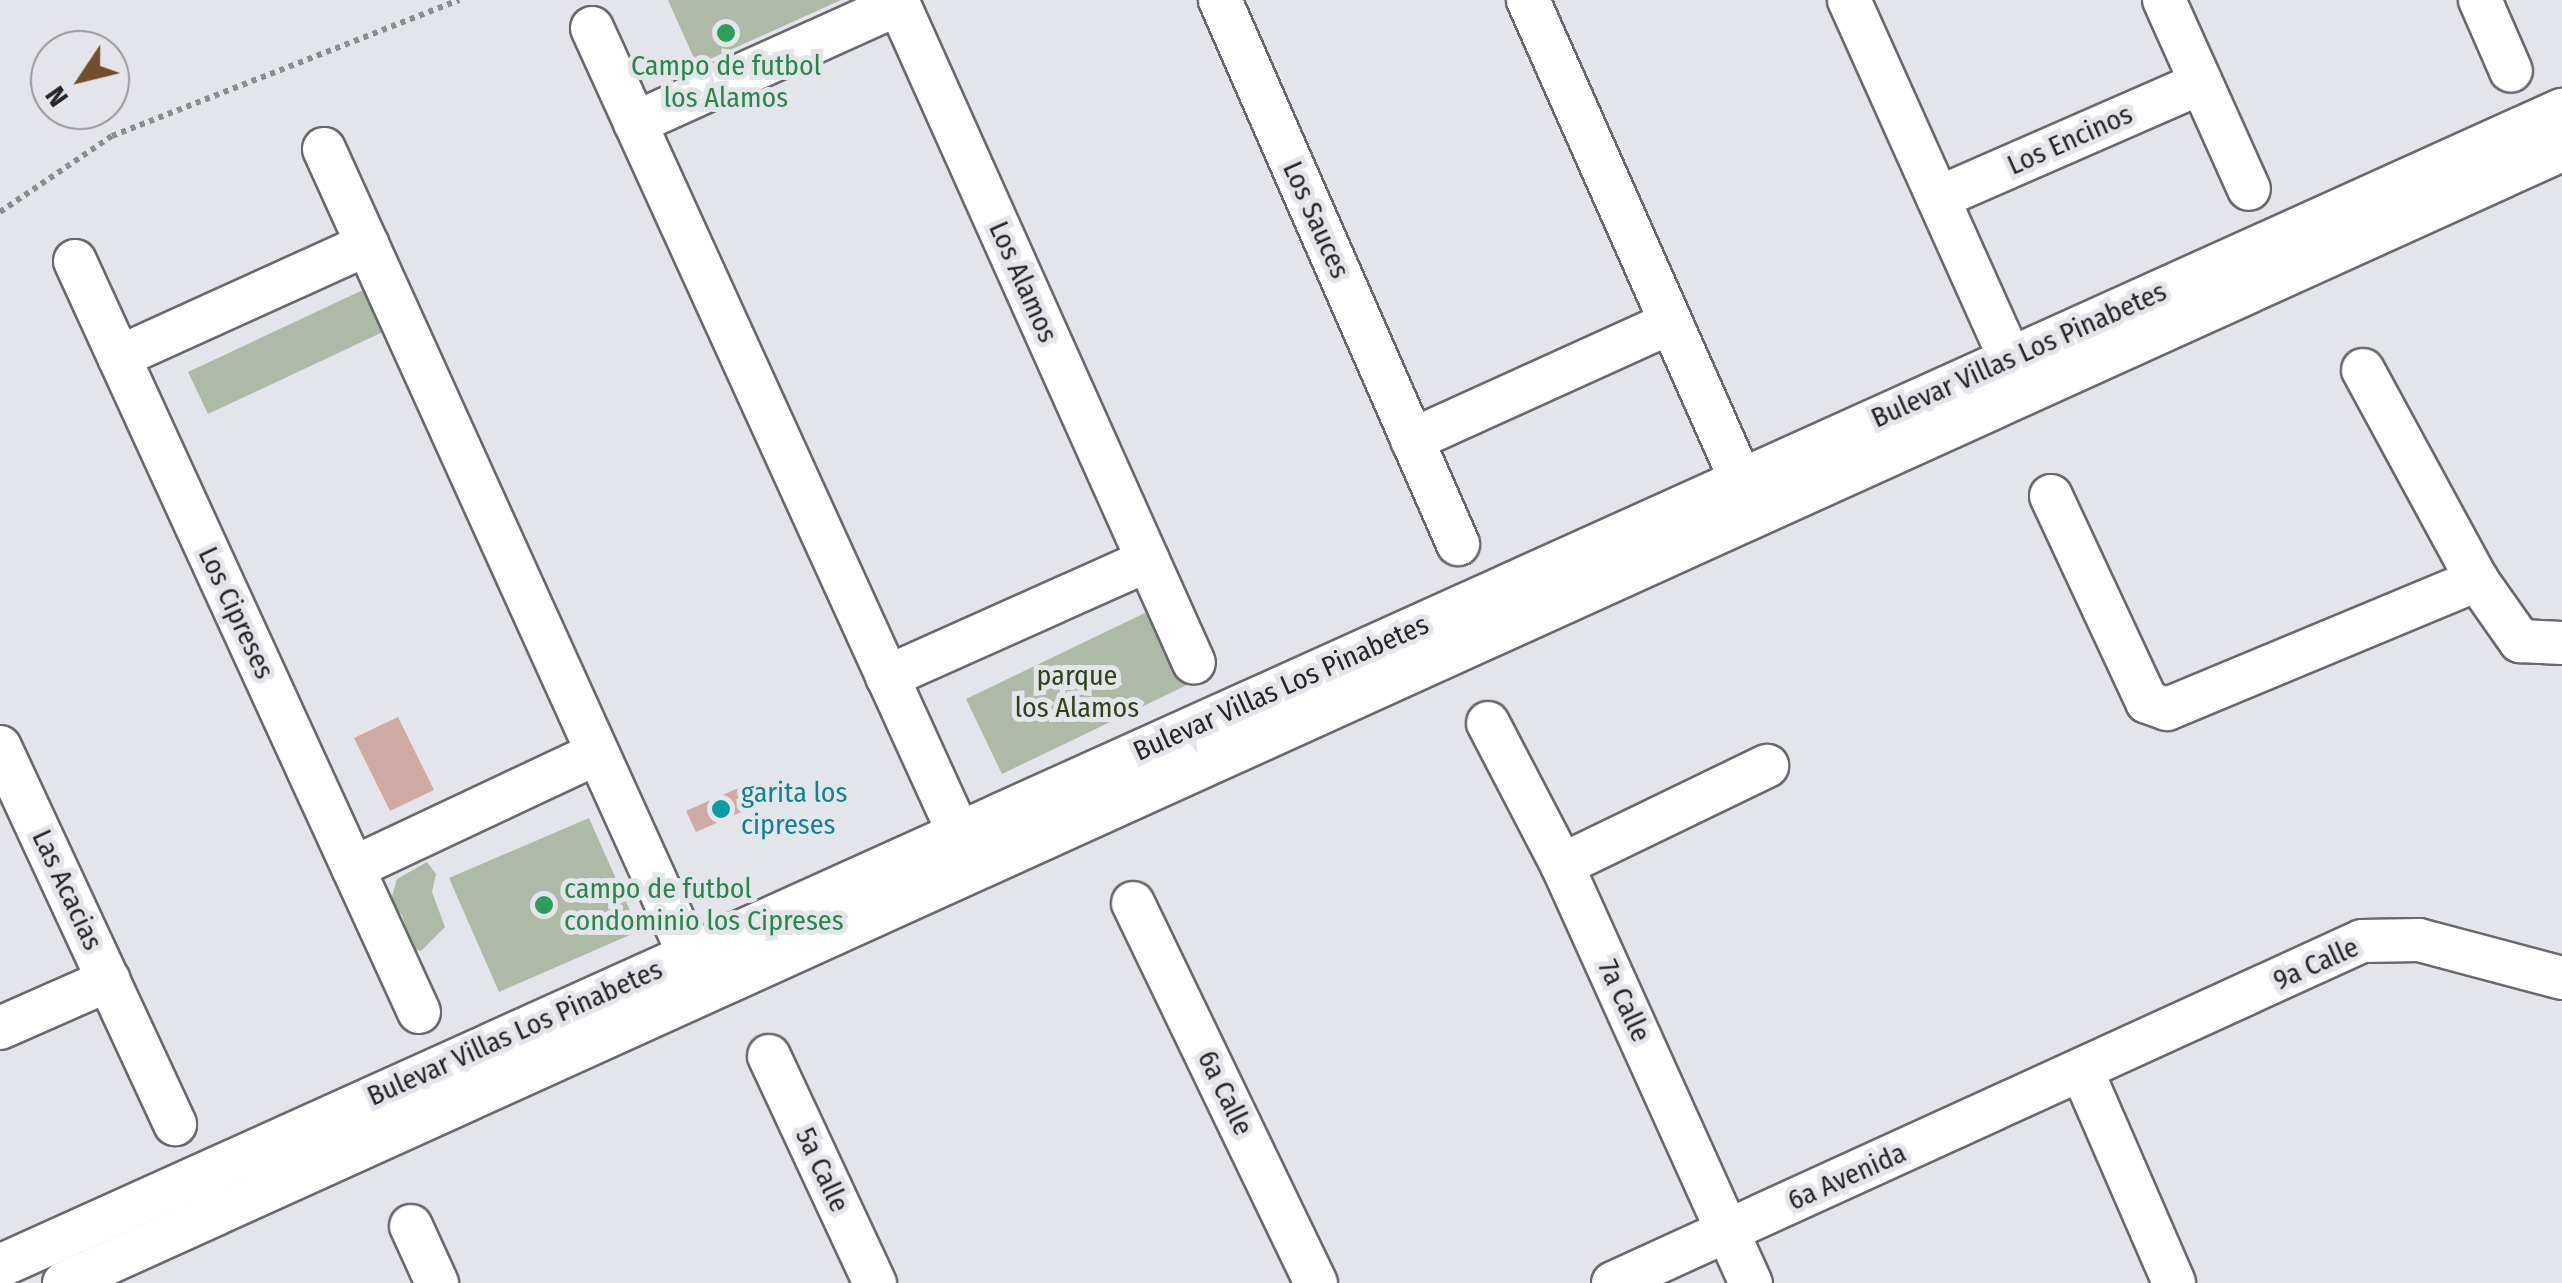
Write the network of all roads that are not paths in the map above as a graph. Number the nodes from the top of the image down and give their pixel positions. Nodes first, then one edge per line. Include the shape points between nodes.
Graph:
1 (1220, 0) edge
2 (1528, 0) edge
3 (1849, 0) edge
4 (2164, 0) edge
5 (2480, 0) edge
6 (898, 2) edge
7 (592, 28) dead end
8 (2511, 71) dead end
9 (2201, 83) junction
10 (2562, 110) edge
11 (636, 123) junction
12 (324, 149) dead end
13 (2562, 150) edge
14 (2249, 189) dead end
15 (1938, 198) junction
16 (368, 244) junction
17 (74, 261) dead end
18 (1670, 323) junction
19 (119, 358) junction
20 (2363, 370) dead end
21 (2017, 374) junction
22 (1412, 440) junction
23 (2051, 496) dead end
24 (1748, 497) junction
25 (1458, 544) dead end
26 (1148, 560) junction
27 (2478, 580) junction
28 (2562, 643) edge
29 (1194, 663) dead end
30 (888, 677) junction
31 (1488, 723) dead end
32 (0, 746) edge
33 (596, 754) junction
34 (1767, 766) dead end
35 (966, 851) junction
36 (1562, 866) junction
37 (353, 868) junction
38 (1133, 903) dead end
39 (697, 973) junction
40 (2562, 978) edge
41 (109, 980) junction
42 (419, 1012) dead end
43 (0, 1028) edge
44 (768, 1056) dead end
45 (2082, 1071) junction
46 (175, 1124) dead end
47 (411, 1226) dead end
48 (1730, 1230) junction
49 (0, 1266) edge
50 (64, 1283) edge
51 (437, 1283) edge
52 (876, 1283) edge
53 (1316, 1283) edge
54 (1613, 1283) edge
55 (1751, 1283) edge
56 (2174, 1283) edge

1 - 22 street, Los Sauces
2 - 18 street
3 - 15 street
4 - 9 street
5 - 8 street
6 - 11 street, Los Alamos
6 - 26 street, Los Alamos
7 - 11 street
9 - 14 street
9 - 15 street, Los Encinos
10 - 21 street, Bulevar Villas Los Pinabetes
11 - 30 street
12 - 16 street
13 - 21 street, Bulevar Villas Los Pinabetes
15 - 21 street
16 - 19 street
16 - 33 street
17 - 19 street, Los Cipreses
18 - 22 street
18 - 24 street
19 - 37 street, Los Cipreses
20 - 27 street
21 - 24 street, Bulevar Villas Los Pinabetes
22 - 25 street, Los Sauces
23 - 27 street via 2147,702 2167,709
24 - 35 street, Bulevar Villas Los Pinabetes
26 - 29 street, Los Alamos
26 - 30 street
27 - 28 street via 2520,640
30 - 35 street
31 - 36 street, 7a Calle
32 - 41 street, Las Acacias
33 - 37 street
33 - 39 street
34 - 36 street
35 - 39 street, Bulevar Villas Los Pinabetes
36 - 48 street, 7a Calle
37 - 42 street, Los Cipreses
38 - 53 street, 6a Calle
39 - 49 street, Bulevar Villas Los Pinabetes
39 - 50 street, Bulevar Villas Los Pinabetes
40 - 45 street, 9a Calle via 2419,940 2378,938
41 - 43 street, Las Acacias
41 - 46 street, Las Acacias
44 - 52 street, 5a Calle
45 - 48 street, 6a Avenida
45 - 56 street
47 - 51 street
48 - 54 street, 6a Avenida
48 - 55 street, 7a Calle

